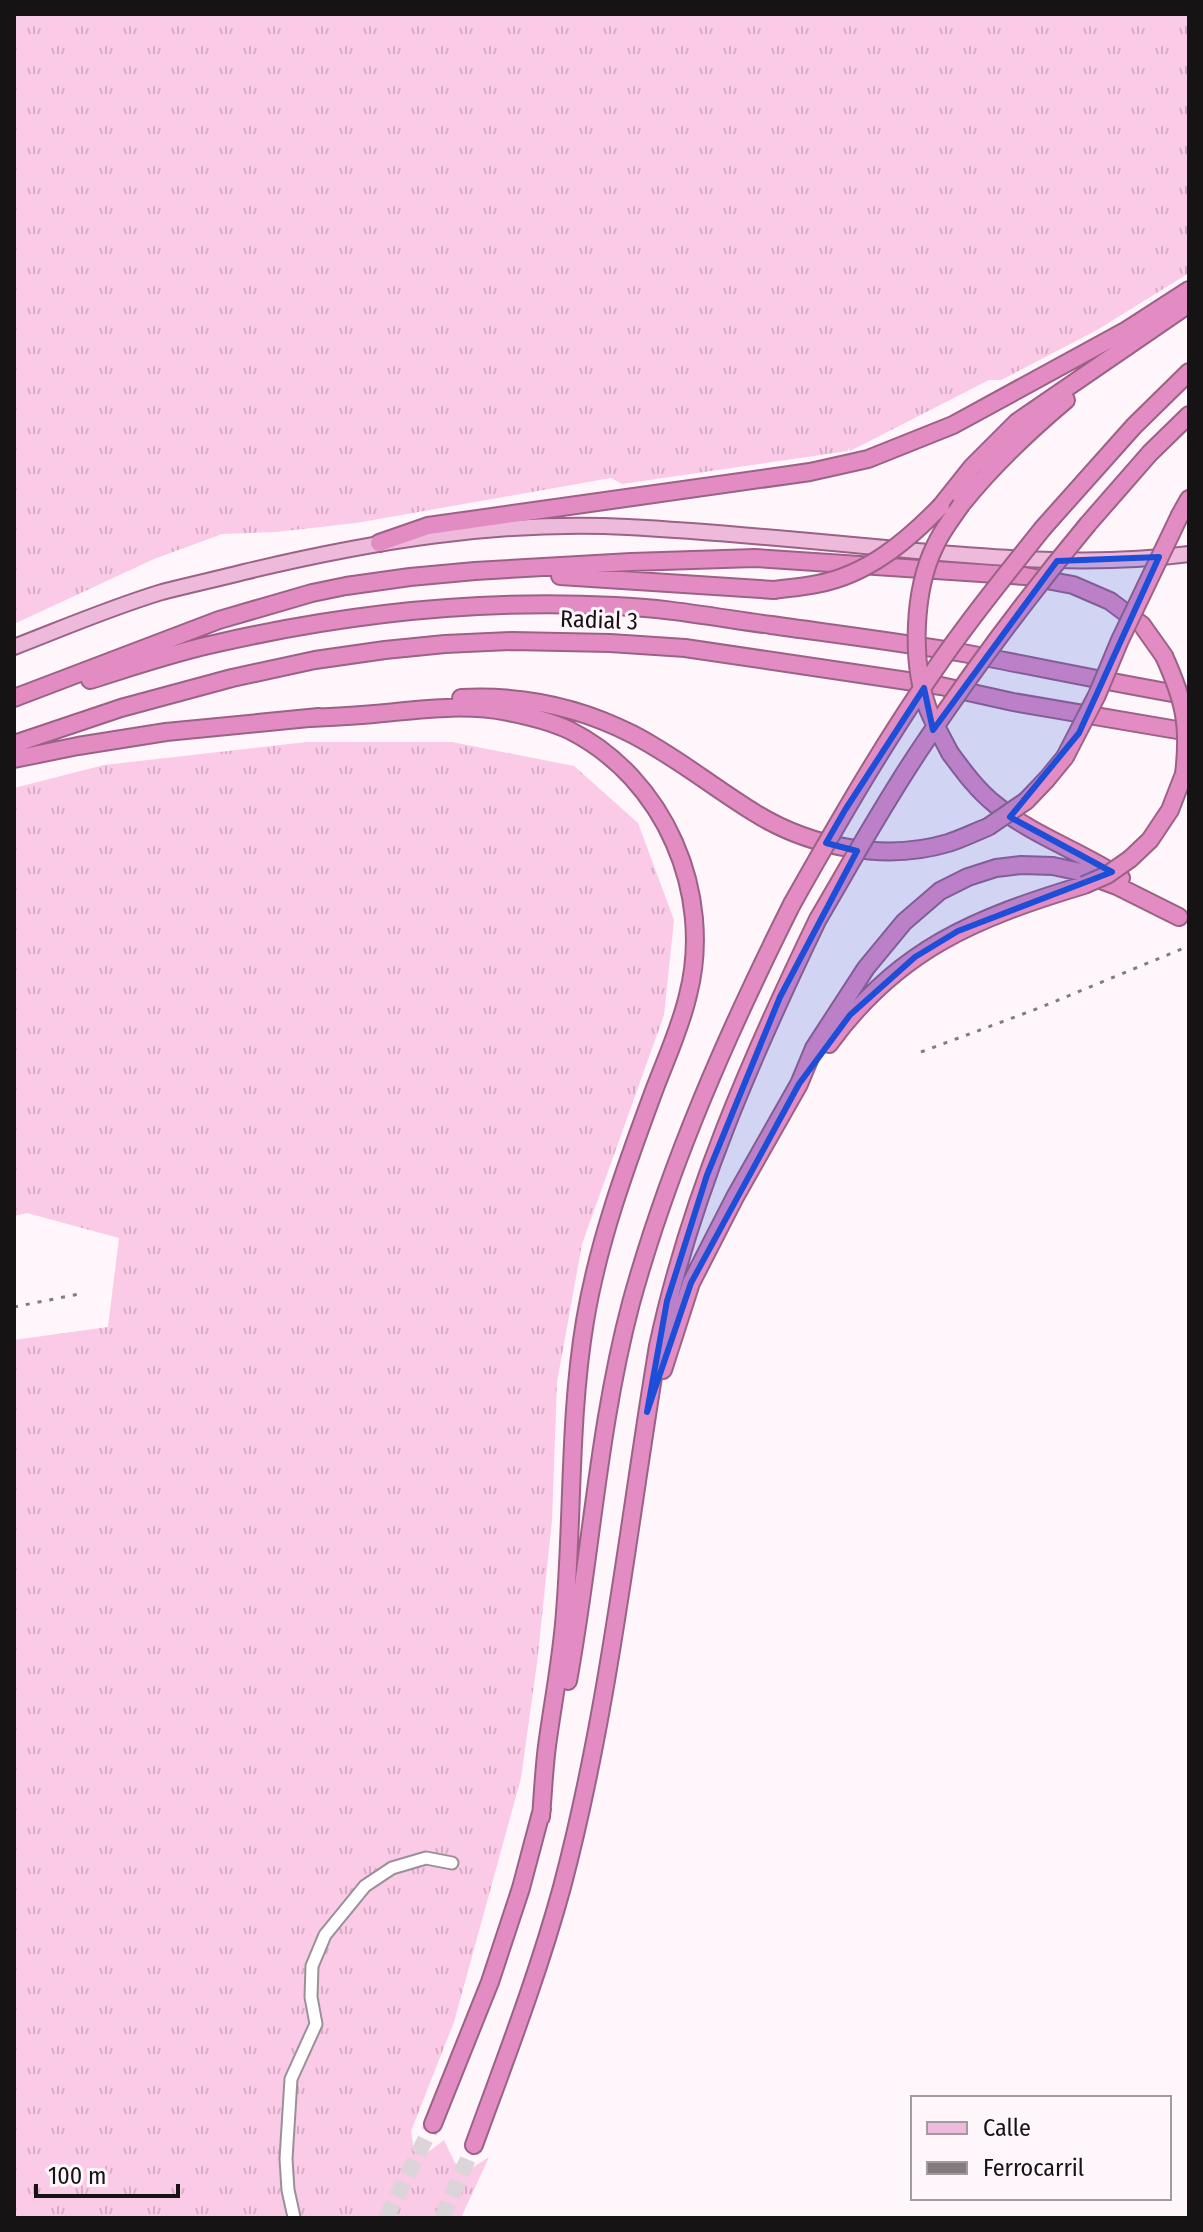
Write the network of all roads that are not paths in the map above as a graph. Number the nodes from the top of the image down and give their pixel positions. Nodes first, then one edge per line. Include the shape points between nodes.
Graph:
1 (1189, 290) edge
2 (1189, 304) edge
3 (1135, 342) junction
4 (1189, 372) edge
5 (1189, 415) edge
6 (1189, 499) edge
7 (379, 543) junction
8 (1189, 554) edge
9 (219, 620) junction
10 (14, 647) edge
11 (1189, 696) edge
12 (14, 701) edge
13 (310, 718) junction
14 (1189, 732) edge
15 (14, 744) edge
16 (14, 759) edge
17 (1184, 919) edge
18 (799, 1084) junction
19 (647, 1412) junction
20 (541, 1817) junction
21 (452, 1863) dead end
22 (433, 2124) tunnel mouth
23 (474, 2145) tunnel mouth
24 (294, 2217) edge

1 - 7 highway via 953,425 868,459 810,472 428,526
2 - 3 highway
3 - 9 highway, bridge via 1017,422 900,545 854,572 820,584 774,590 577,575 476,577 347,590
3 - 17 highway, bridge via 1030,431 961,505 935,546 922,583 920,672 928,709 950,753 998,808 1099,863
4 - 20 highway, bridge via 1043,528 963,630 845,810 750,987 675,1167 631,1303
5 - 19 highway, bridge via 1088,524 999,635 913,760 818,919 780,997 685,1238 667,1301
6 - 13 highway, bridge via 1065,757 1026,801 988,827 947,843 903,851 840,847 784,829 634,735 565,708 466,698
7 - 8 main road via 505,528 623,527 1026,560
7 - 10 main road via 161,593
9 - 12 highway
9 - 18 highway, bridge via 312,593 410,577 755,558 1025,576 1073,585 1110,601 1142,625 1179,688 1187,723 1184,774 1170,810 1150,840 1107,875 1007,909 915,957 850,1015
11 - 12 highway, Radial 3 via 962,653 690,612 511,605 378,613 297,626 215,643
13 - 16 highway via 166,732
13 - 20 highway via 468,708 505,711 570,731 614,761 650,800 674,840 694,908 695,959 688,997 600,1251 585,1321 565,1611
14 - 15 highway, Radial 3 via 941,686 685,648 512,641 315,660 121,708
17 - 18 highway via 1117,886 1053,866 996,868 968,877 940,891 904,922 866,968 814,1048
18 - 19 highway via 691,1283
19 - 23 highway via 593,1748 562,1886 532,1987
20 - 22 highway via 490,1982
21 - 24 street via 426,1858 392,1868 365,1886 325,1935 312,1966 316,2024 291,2079 286,2159

